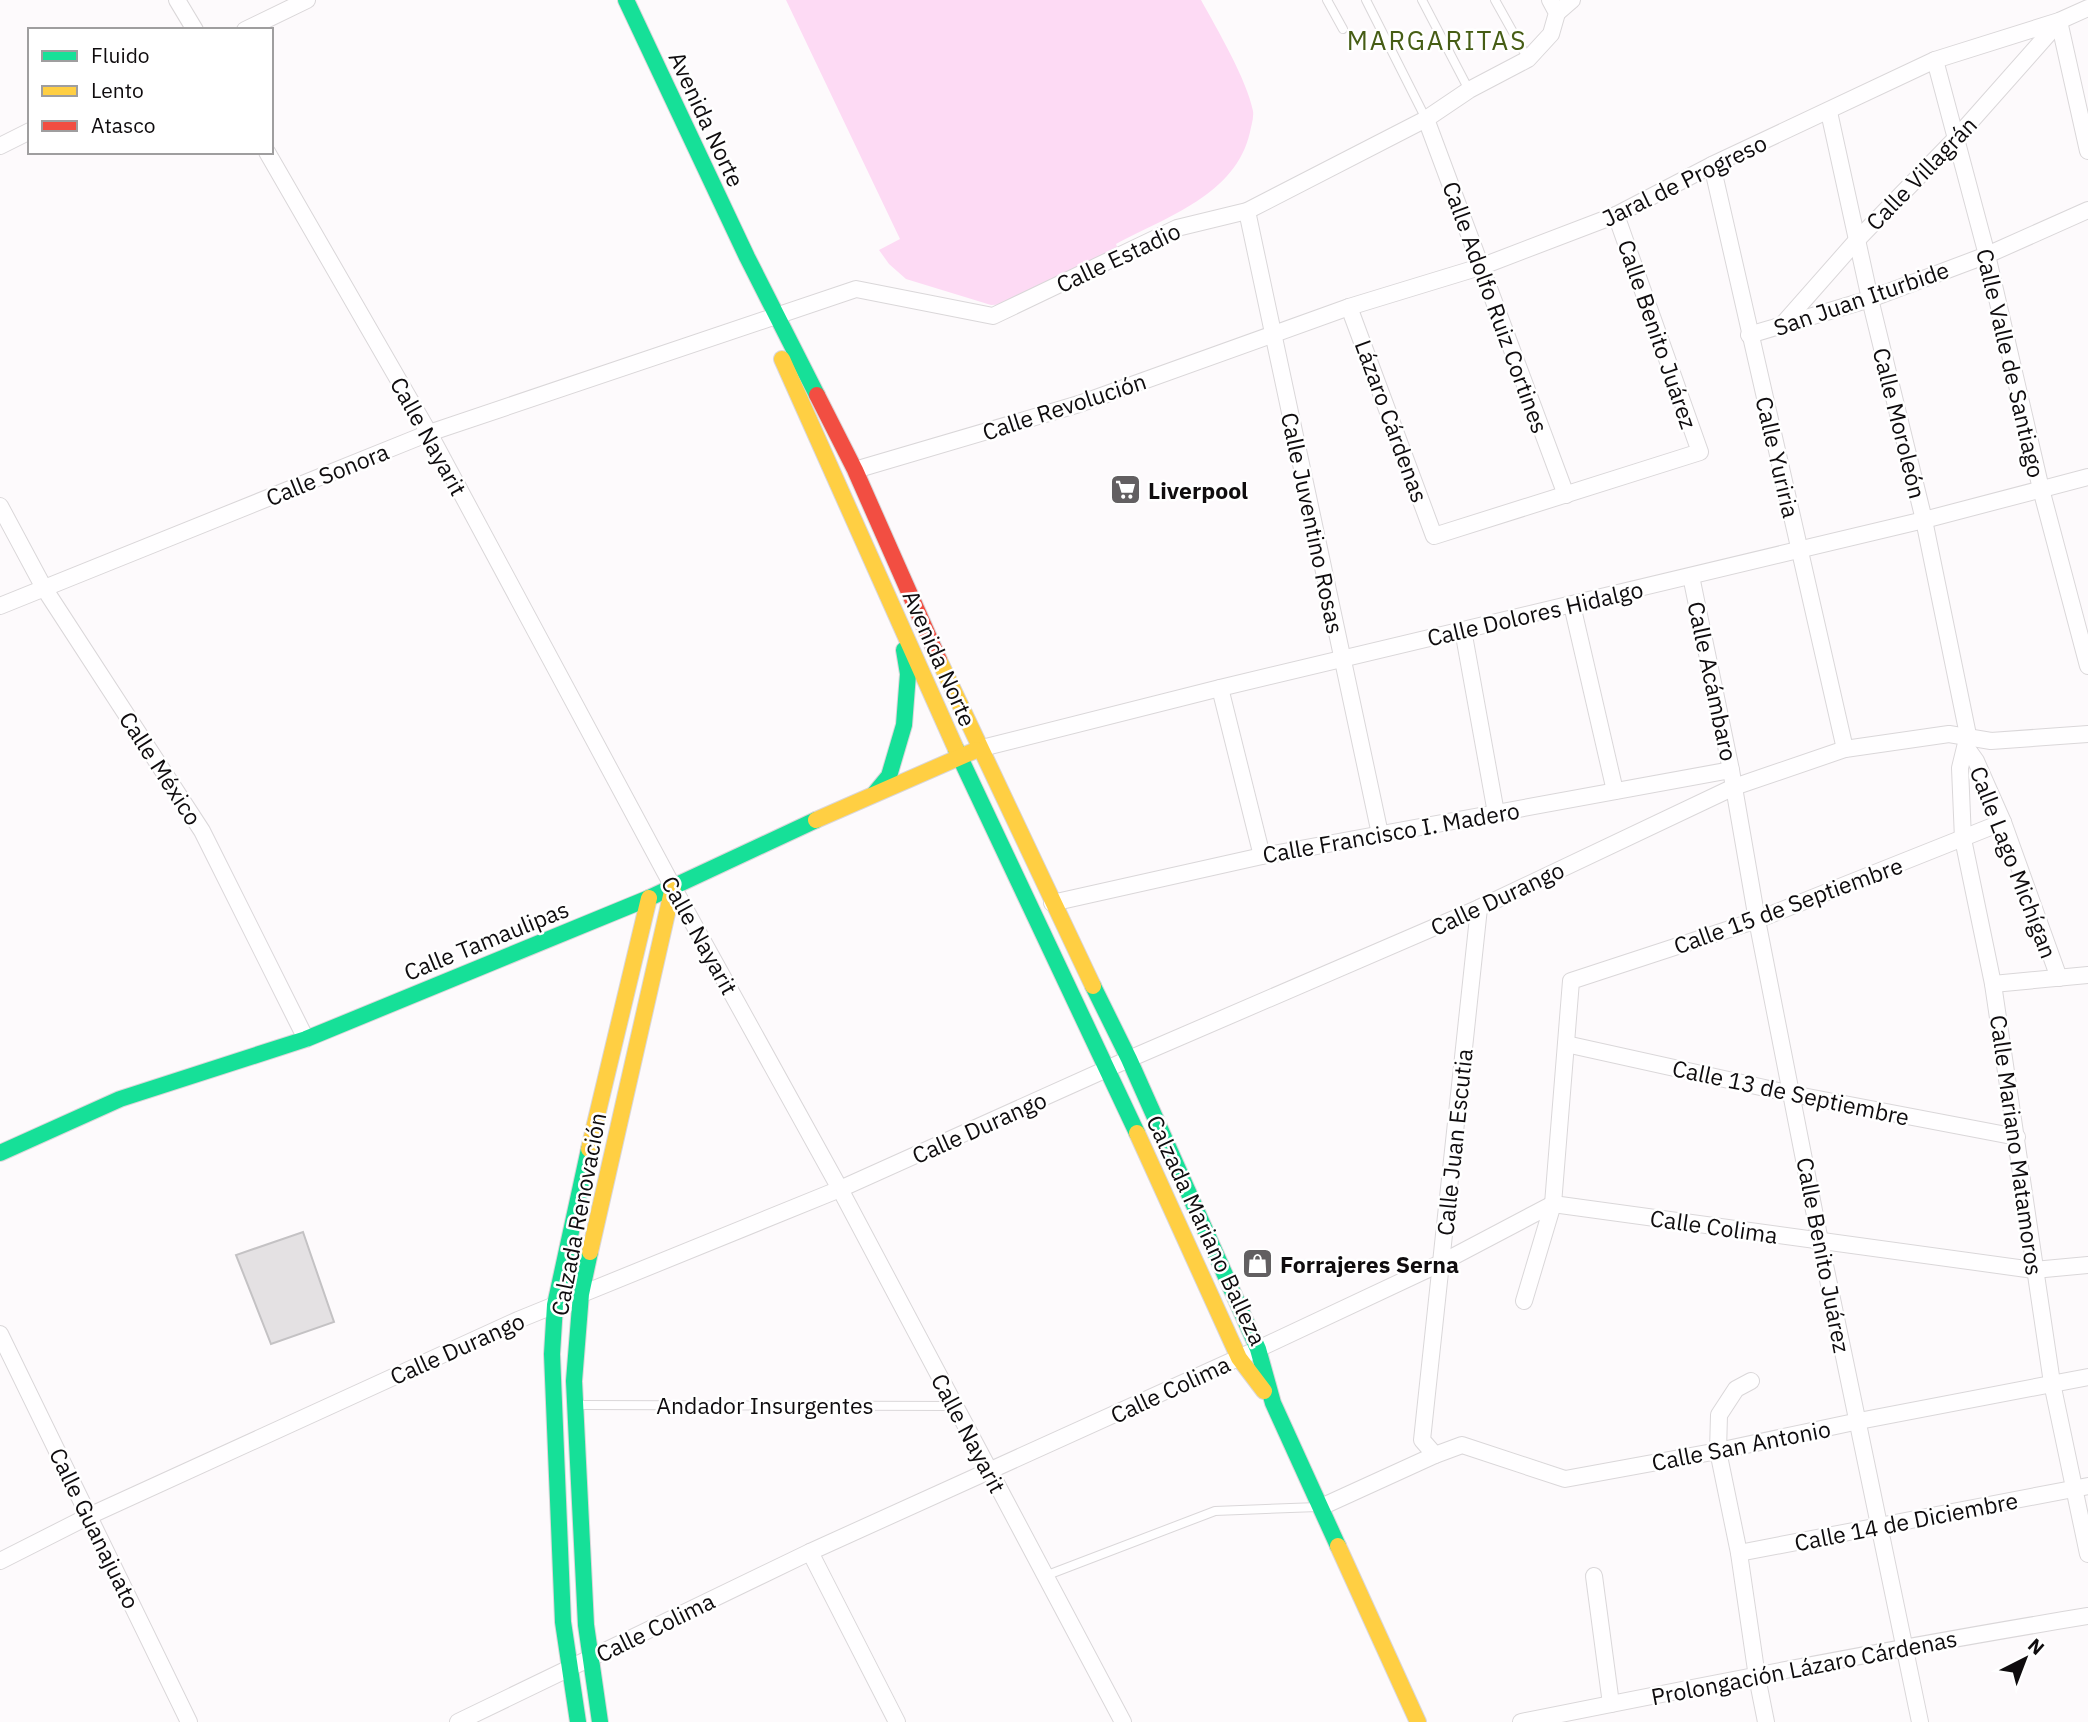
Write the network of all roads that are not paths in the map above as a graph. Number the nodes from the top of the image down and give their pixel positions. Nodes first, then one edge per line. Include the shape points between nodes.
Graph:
1 (177, 0) edge
2 (307, 0) edge
3 (626, 0) edge
4 (1327, 0) edge
5 (1366, 0) edge
6 (1422, 0) edge
7 (1495, 0) edge
8 (1572, 0) edge
9 (1554, 7) edge
10 (2088, 8) edge
11 (2059, 21) junction
12 (194, 28) edge
13 (249, 28) edge
14 (1343, 29) dead end
15 (1528, 59) junction
16 (1935, 60) junction
17 (1469, 90) junction
18 (1829, 112) junction
19 (1426, 119) junction
20 (28, 132) edge
21 (1956, 137) junction
22 (0, 146) edge
23 (2088, 151) edge
24 (268, 154) edge
25 (1712, 165) junction
26 (2088, 210) edge
27 (1247, 211) junction
28 (1616, 215) junction
29 (1857, 240) junction
30 (1987, 254) junction
31 (1480, 267) junction
32 (1870, 299) junction
33 (1349, 307) junction
34 (771, 317) junction
35 (1783, 324) junction
36 (1272, 335) junction
37 (1749, 335) junction
38 (786, 368) junction
39 (429, 433) junction
40 (855, 470) junction
41 (2088, 477) edge
42 (2040, 489) junction
43 (1566, 495) junction
44 (0, 506) edge
45 (1924, 520) junction
46 (1799, 550) junction
47 (1691, 576) junction
48 (44, 588) junction
49 (1572, 605) junction
50 (0, 606) edge
51 (898, 619) junction
52 (1464, 630) junction
53 (1343, 659) junction
54 (2088, 666) edge
55 (1220, 688) junction
56 (2088, 734) edge
57 (1967, 741) junction
58 (982, 748) junction
59 (1845, 749) junction
60 (960, 758) junction
61 (1731, 770) junction
62 (1734, 787) junction
63 (1615, 791) junction
64 (875, 793) junction
65 (1496, 813) junction
66 (2003, 822) junction
67 (1380, 834) junction
68 (1963, 839) junction
69 (1262, 856) junction
70 (673, 887) junction
71 (649, 898) junction
72 (1052, 903) junction
73 (1479, 908) junction
74 (1756, 920) junction
75 (2088, 975) edge
76 (2059, 978) junction
77 (1993, 984) junction
78 (306, 1039) junction
79 (1566, 1044) junction
80 (1129, 1059) junction
81 (1109, 1070) junction
82 (1792, 1094) junction
83 (2017, 1137) junction
84 (0, 1153) edge
85 (840, 1189) junction
86 (1553, 1204) junction
87 (1819, 1241) junction
88 (1441, 1263) junction
89 (2088, 1265) edge
90 (2034, 1270) junction
91 (581, 1294) junction
92 (1524, 1301) dead end
93 (555, 1305) junction
94 (0, 1334) edge
95 (1258, 1349) junction
96 (1238, 1358) junction
97 (2088, 1377) edge
98 (1751, 1381) dead end
99 (2052, 1383) junction
100 (1273, 1403) junction
101 (575, 1405) junction
102 (955, 1406) junction
103 (1859, 1421) junction
104 (1718, 1451) junction
105 (1435, 1455) junction
106 (990, 1472) junction
107 (2080, 1487) edge
108 (1321, 1507) junction
109 (89, 1516) junction
110 (1878, 1525) junction
111 (810, 1552) junction
112 (1739, 1553) junction
113 (2088, 1554) edge
114 (0, 1561) edge
115 (1045, 1576) junction
116 (1594, 1576) dead end
117 (2088, 1616) edge
118 (1905, 1646) junction
119 (591, 1658) junction
120 (569, 1668) junction
121 (1756, 1677) junction
122 (1611, 1704) junction
123 (1762, 1719) edge
124 (189, 1722) edge
125 (458, 1722) edge
126 (578, 1722) edge
127 (600, 1722) edge
128 (897, 1722) edge
129 (1123, 1722) edge
130 (1418, 1722) edge
131 (1521, 1722) edge
132 (1920, 1722) edge

1 - 12 street
2 - 13 street
3 - 34 main road, Avenida Norte
4 - 14 lane
5 - 19 lane
6 - 17 lane
7 - 15 lane
8 - 9 street
9 - 15 street, Calle Estadio via 1551,34
10 - 11 street, Jaral de Progreso
11 - 16 street, Jaral de Progreso
11 - 21 street, Calle Villagrán
11 - 23 street
15 - 17 street, Calle Estadio
16 - 18 street, Jaral de Progreso
16 - 21 street, Calle Valle de Santiago
17 - 19 street, Calle Estadio
18 - 25 street, Jaral de Progreso
18 - 29 street, Calle Moroleón
19 - 27 street, Calle Estadio
19 - 31 street, Calle Adolfo Ruiz Cortines
20 - 22 street
21 - 29 street, Calle Villagrán
21 - 30 street, Calle Valle de Santiago
24 - 39 street, Calle Nayarit
25 - 28 street, Jaral de Progreso
25 - 37 street, Calle Yuriria
26 - 30 street, San Juan Iturbide
27 - 34 street, Calle Estadio via 1177,228 993,316 856,289
27 - 36 street, Calle Juventino Rosas
28 - 31 street, Jaral de Progreso
28 - 43 street, Calle Benito Juárez via 1700,452
29 - 32 street, Calle Moroleón
29 - 35 street, Calle Villagrán
30 - 32 street, San Juan Iturbide
30 - 42 street, Calle Valle de Santiago
31 - 33 street, Jaral de Progreso
31 - 43 street, Calle Adolfo Ruiz Cortines
32 - 35 street, San Juan Iturbide
32 - 45 street, Calle Moroleón
33 - 36 street, Jaral de Progreso
33 - 43 street, Lázaro Cárdenas via 1434,536
34 - 38 main road, Avenida Norte
34 - 39 street, Calle Sonora
34 - 40 main road, Avenida Norte
35 - 37 street, San Juan Iturbide
36 - 40 street, Calle Revolución via 1079,404
36 - 53 street, Calle Juventino Rosas
37 - 46 street, Calle Yuriria
38 - 40 main road via 839,458
38 - 51 main road, Avenida Norte
39 - 48 street, Calle Sonora
39 - 70 street, Calle Nayarit
40 - 58 main road, Avenida Norte
41 - 42 street, Calle Dolores Hidalgo
42 - 45 street, Calle Dolores Hidalgo
42 - 54 street, Calle Valle de Santiago
44 - 48 street, Calle México
45 - 46 street, Calle Dolores Hidalgo
45 - 57 street, Calle Moroleón
46 - 47 street, Calle Dolores Hidalgo
46 - 59 street, Calle Yuriria
47 - 49 street, Calle Dolores Hidalgo
47 - 61 street, Calle Acámbaro
48 - 50 street, Calle Sonora
48 - 78 street, Calle México via 202,831
49 - 52 street, Calle Dolores Hidalgo
49 - 63 street
51 - 60 main road, Avenida Norte
51 - 64 main road via 908,674 904,725 889,776
52 - 53 street, Calle Dolores Hidalgo
52 - 65 street
53 - 55 street, Calle Dolores Hidalgo
53 - 67 street, Calle Juventino Rosas
55 - 58 street, Calle Dolores Hidalgo
55 - 69 street
56 - 57 street, Calle Durango
57 - 59 street, Calle Durango via 1950,734
57 - 66 street, Calle Lago Michígan
57 - 68 street, Calle Mariano Matamoros via 1961,768
58 - 60 main road, Calle Tamaulipas
58 - 72 main road, Avenida Norte
59 - 62 street, Calle Durango
60 - 64 main road, Calle Tamaulipas
60 - 81 main road, Avenida Norte
61 - 62 street, Calle Acámbaro
61 - 63 street, Calle Francisco I. Madero
62 - 73 street, Calle Durango
62 - 74 street, Calle Benito Juárez
63 - 65 street, Calle Francisco I. Madero
64 - 70 main road, Calle Tamaulipas
65 - 67 street, Calle Francisco I. Madero
66 - 68 street, Calle 15 de Septiembre
66 - 76 street, Calle Lago Michígan
67 - 69 street, Calle Francisco I. Madero
68 - 74 street, Calle 15 de Septiembre
68 - 77 street, Calle Mariano Matamoros
69 - 72 street, Calle Francisco I. Madero
70 - 71 main road, Calle Tamaulipas
70 - 85 street, Calle Nayarit
70 - 91 main road, Calzada Renovación
71 - 78 main road, Calle Tamaulipas
71 - 93 main road, Calzada Renovación
72 - 80 main road, Avenida Norte
73 - 80 street, Calle Durango
73 - 88 street, Calle Juan Escutia
74 - 79 street, Calle 15 de Septiembre via 1571,981
74 - 82 street, Calle Benito Juárez
75 - 76 street
76 - 77 street
77 - 83 street, Calle Mariano Matamoros
78 - 84 main road, Calle Tamaulipas via 121,1099
79 - 82 street, Calle 13 de Septiembre
79 - 86 street
80 - 81 street, Calle Durango
80 - 95 main road, Calzada Mariano Balleza
81 - 85 street, Calle Durango
81 - 96 main road, Calzada Mariano Balleza
82 - 83 street, Calle 13 de Septiembre
82 - 87 street, Calle Benito Juárez
83 - 90 street, Calle Mariano Matamoros
85 - 91 street, Calle Durango
85 - 102 street, Calle Nayarit
86 - 87 street, Calle Colima
86 - 88 street, Calle Colima
86 - 92 street
87 - 90 street, Calle Colima
87 - 103 street, Calle Benito Juárez
88 - 95 street, Calle Colima
88 - 105 street, Calle Juan Escutia via 1422,1440
89 - 90 street, Calle Colima
90 - 99 street, Calle Mariano Matamoros
91 - 93 street, Calle Durango
91 - 101 main road, Calzada Renovación
93 - 109 street, Calle Durango
93 - 120 main road, Calzada Renovación via 554,1408
94 - 109 street, Calle Guanajuato
95 - 96 street, Calle Colima
95 - 100 main road, Calzada Mariano Balleza
96 - 100 main road, Calzada Mariano Balleza
96 - 106 street, Calle Colima
97 - 99 street, Calle San Antonio
98 - 104 street via 1736,1389 1719,1415
99 - 103 street, Calle San Antonio
99 - 107 street, Calle Mariano Matamoros
100 - 108 main road, Calzada Mariano Balleza
101 - 102 lane, Andador Insurgentes
101 - 119 main road, Calzada Renovación
102 - 106 street, Calle Nayarit
103 - 104 street, Calle San Antonio
103 - 110 street, Calle Benito Juárez
104 - 105 street, Calle San Antonio via 1565,1479 1462,1445
104 - 112 street
105 - 108 street, Calle San Antonio
106 - 111 street, Calle Colima
106 - 115 street, Calle Nayarit
107 - 110 street, Calle 14 de Diciembre
107 - 113 street, Calle Mariano Matamoros
108 - 115 lane via 1215,1511
108 - 130 main road, Calzada Mariano Balleza
109 - 114 street, Calle Durango
109 - 124 street, Calle Guanajuato
110 - 112 street, Calle 14 de Diciembre
110 - 118 street, Calle Benito Juárez
111 - 119 street, Calle Colima
111 - 128 street
112 - 121 street
115 - 129 street, Calle Nayarit
116 - 122 street
117 - 118 street, Prolongación Lázaro Cárdenas
118 - 121 street, Prolongación Lázaro Cárdenas
118 - 132 street, Calle Benito Juárez
119 - 120 street, Calle Colima
119 - 127 main road, Calzada Renovación
120 - 125 street, Calle Colima
120 - 126 main road, Calzada Renovación
121 - 122 street, Prolongación Lázaro Cárdenas
121 - 123 street
122 - 131 street, Prolongación Lázaro Cárdenas

